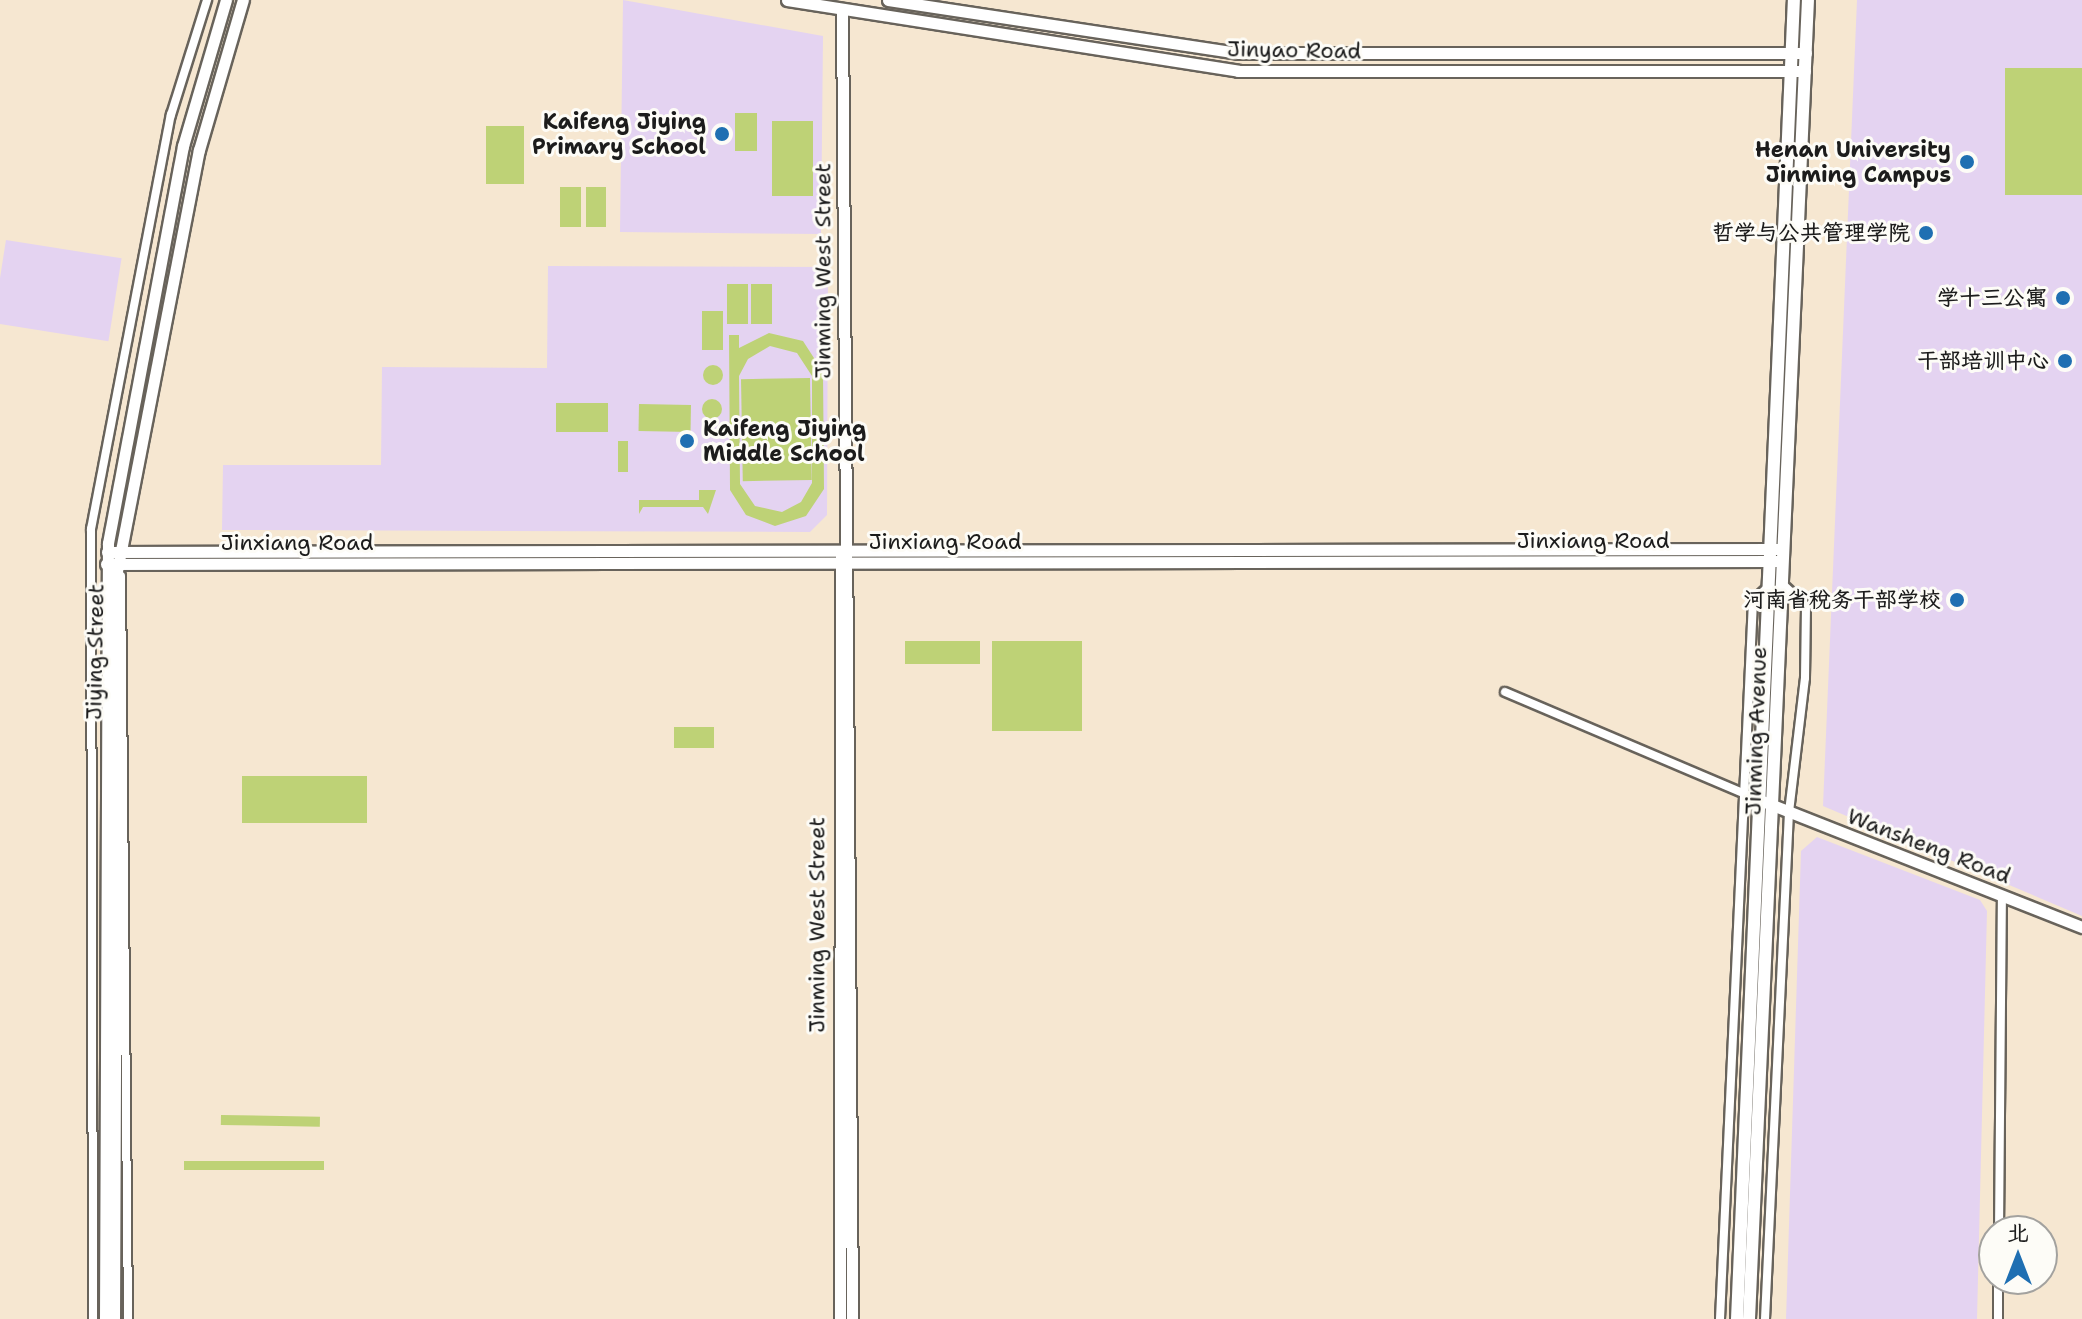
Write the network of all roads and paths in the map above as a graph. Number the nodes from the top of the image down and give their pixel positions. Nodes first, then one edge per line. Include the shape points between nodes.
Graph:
1 (207, 0) edge
2 (226, 0) edge
3 (243, 0) edge
4 (787, 0) edge
5 (888, 0) edge
6 (1794, 0) edge
7 (1808, 0) edge
8 (842, 10) junction
9 (1792, 53) junction
10 (1806, 53) junction
11 (1791, 71) junction
12 (1805, 71) junction
13 (1777, 555) junction
14 (843, 557) junction
15 (113, 558) junction
16 (1782, 584) junction
17 (1768, 586) junction
18 (1505, 692) dead end
19 (1743, 792) junction
20 (1768, 803) junction
21 (1789, 812) junction
22 (2002, 896) junction
23 (2082, 927) edge
24 (1999, 1215) edge
25 (1998, 1295) edge
26 (93, 1319) edge
27 (105, 1319) edge
28 (114, 1319) edge
29 (128, 1319) edge
30 (840, 1319) edge
31 (852, 1319) edge
32 (1720, 1319) edge
33 (1737, 1319) edge
34 (1749, 1319) edge
35 (1765, 1319) edge
36 (1998, 1319) edge

1 - 26 street via 171,115 91,529
2 - 15 street, Jiying Street via 177,174
3 - 15 street, Jiying Street via 199,150
4 - 8 street, Jinyao Road
5 - 9 street, Jinyao Road via 1239,53
6 - 9 main road, Jinming Avenue
7 - 10 main road, Jinming Avenue
8 - 11 street, Jinyao Road via 1238,71
8 - 14 street, Jinming West Street
9 - 10 street, Jinyao Road
9 - 11 main road, Jinming Avenue
10 - 12 main road, Jinming Avenue
11 - 12 street, Jinyao Road
11 - 13 main road, Jinming Avenue
12 - 13 main road, Jinming Avenue
13 - 14 street, Jinxiang Road
13 - 16 main road, Jinming Avenue
13 - 17 main road, Jinming Avenue
14 - 15 street, Jinxiang Road
14 - 30 street, Jinming West Street
14 - 31 street, Jinming West Street
15 - 27 street, Jiying Street
15 - 28 street, Jiying Street
15 - 29 street via 125,605
16 - 20 main road, Jinming Avenue
16 - 21 street via 1806,606 1800,760
17 - 19 street via 1753,601
17 - 20 main road, Jinming Avenue
18 - 19 street
19 - 20 street
19 - 32 street
20 - 21 street, Wansheng Road
20 - 33 main road, Jinming Avenue
20 - 34 main road, Jinming Avenue
21 - 22 street, Wansheng Road
21 - 35 street
22 - 23 street, Wansheng Road
22 - 24 street
25 - 36 street

